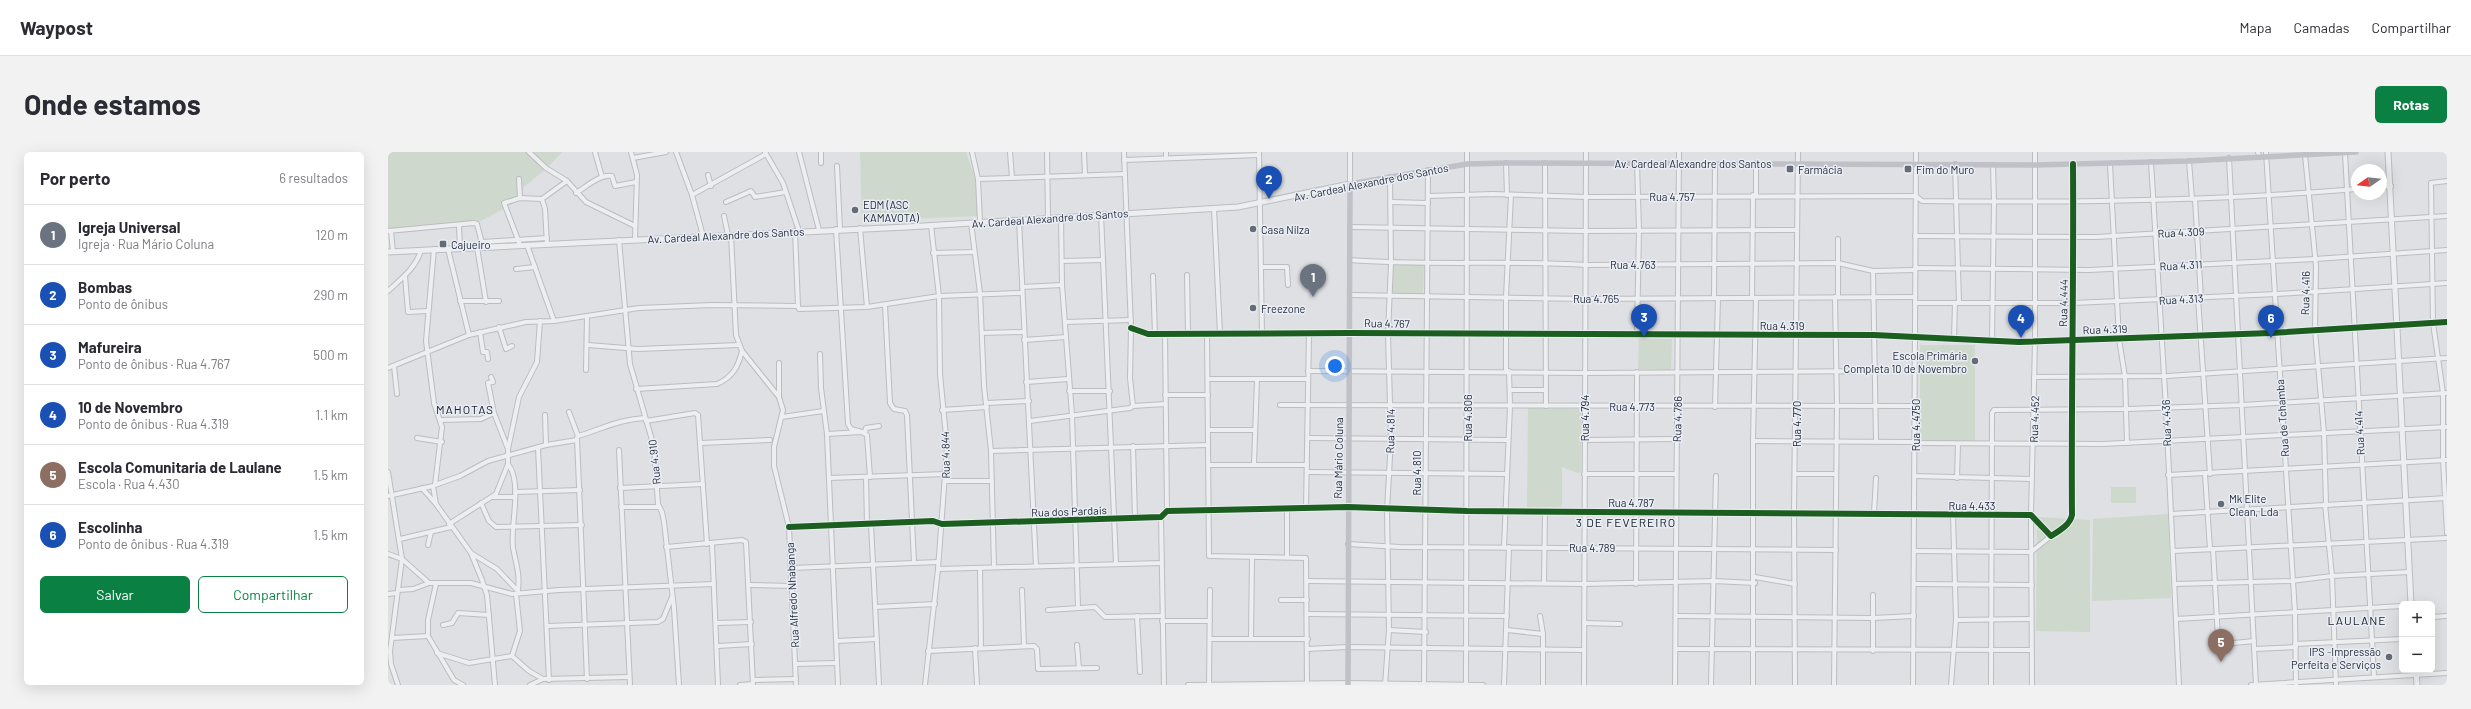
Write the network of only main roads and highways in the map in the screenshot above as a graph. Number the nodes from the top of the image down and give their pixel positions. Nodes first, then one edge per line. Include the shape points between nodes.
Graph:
1 (2356, 152) edge
2 (2345, 153) edge
3 (2259, 154) edge
4 (2266, 154) edge
5 (1350, 184) joint
6 (1348, 684) edge

1 - 2 main road, Av. Cardeal Alexandre dos Santos
2 - 4 main road, Av. Cardeal Alexandre dos Santos
3 - 4 main road, Av. Cardeal Alexandre dos Santos
3 - 5 main road, Av. Cardeal Alexandre dos Santos via 2190,161 2035,165 1545,162 1467,164
5 - 6 main road, Rua Mário Coluna

